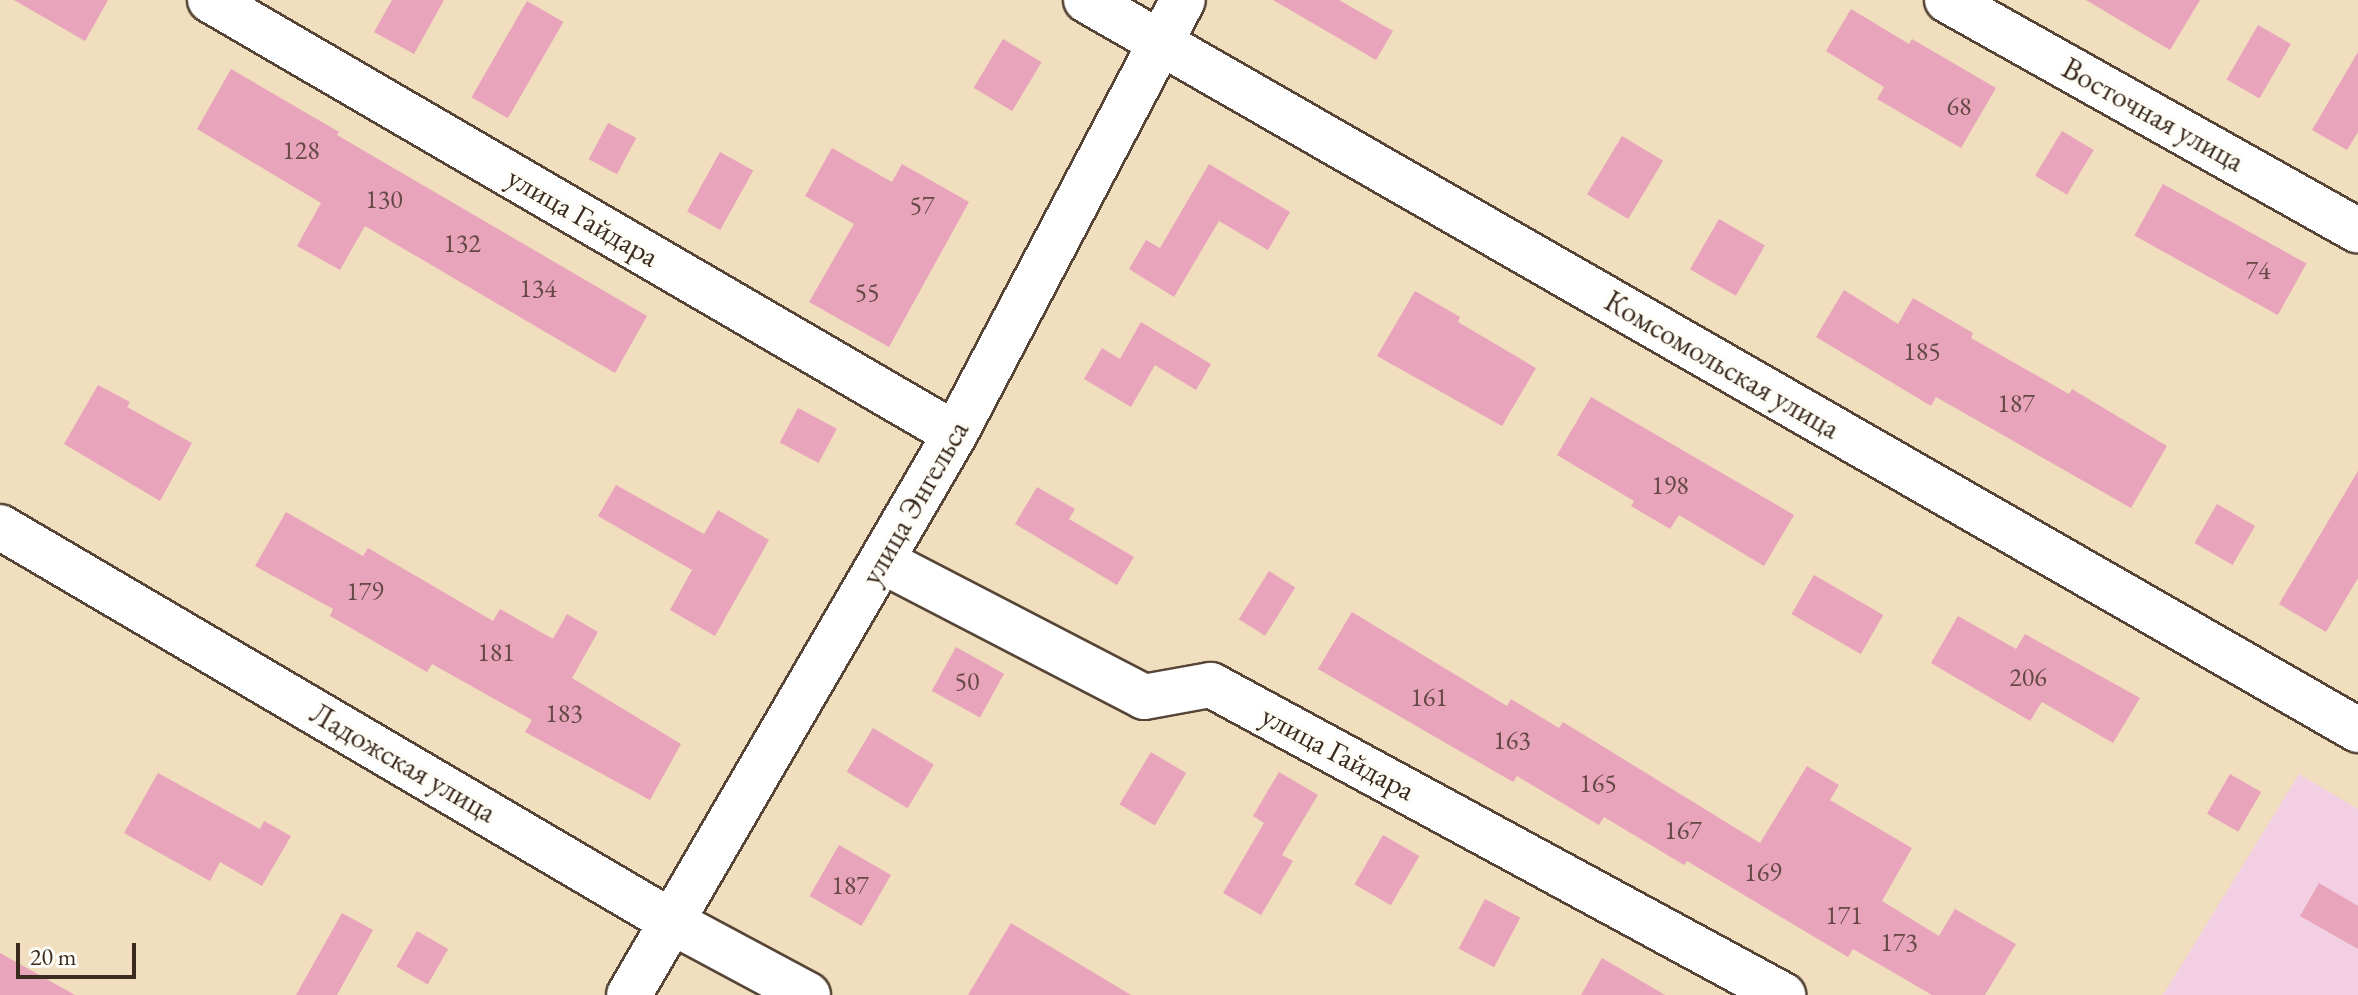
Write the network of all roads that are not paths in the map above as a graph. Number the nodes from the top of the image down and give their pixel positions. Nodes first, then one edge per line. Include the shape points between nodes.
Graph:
1 (210, 0) edge
2 (1086, 0) edge
3 (1183, 0) edge
4 (1947, 0) edge
5 (1159, 42) junction
6 (2358, 231) edge
7 (955, 434) junction
8 (0, 527) edge
9 (882, 561) junction
10 (2358, 730) edge
11 (674, 923) junction
12 (629, 995) edge
13 (808, 995) edge
14 (1783, 995) edge

1 - 7 street, улица Гайдара
2 - 5 street, Комсомольская улица
3 - 5 street, улица Энгельса
4 - 6 street, Восточная улица
5 - 7 street, улица Энгельса
5 - 10 street, Комсомольская улица
7 - 9 street, улица Энгельса
8 - 11 street, Ладожская улица
9 - 11 street, улица Энгельса
9 - 14 street, улица Гайдара via 1144,697 1211,685
11 - 12 street, улица Энгельса
11 - 13 street, Ладожская улица

